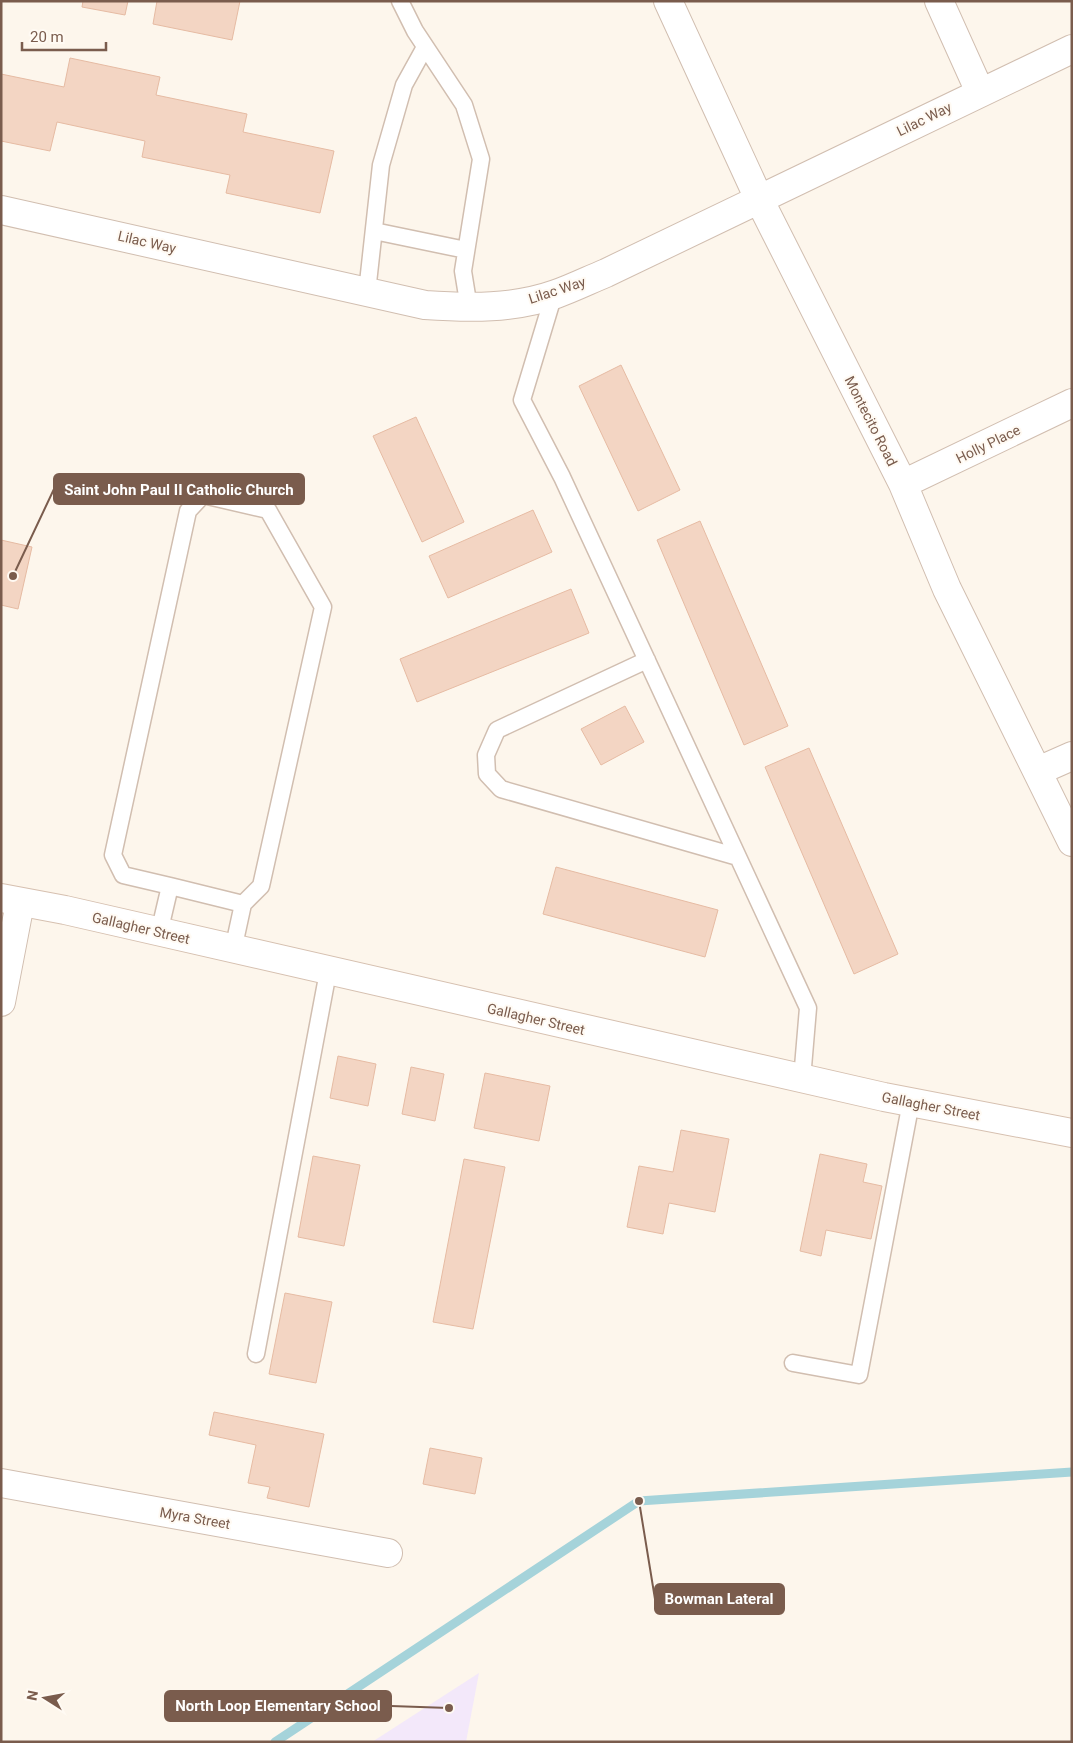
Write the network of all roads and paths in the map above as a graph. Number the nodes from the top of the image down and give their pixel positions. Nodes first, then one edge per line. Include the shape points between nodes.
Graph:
1 (400, 1) edge
2 (668, 1) edge
3 (939, 1) edge
4 (425, 47) junction
5 (1072, 49) edge
6 (980, 92) junction
7 (759, 199) junction
8 (1, 210) edge
9 (374, 232) junction
10 (466, 250) junction
11 (368, 292) junction
12 (554, 294) junction
13 (469, 308) junction
14 (1072, 403) edge
15 (903, 484) junction
16 (646, 660) junction
17 (1072, 756) edge
18 (1038, 772) junction
19 (1072, 842) edge
20 (738, 857) junction
21 (170, 886) junction
22 (11, 900) edge
23 (243, 904) junction
24 (160, 933) junction
25 (233, 950) junction
26 (328, 972) junction
27 (1, 1002) edge
28 (802, 1079) junction
29 (911, 1102) junction
30 (1072, 1133) edge
31 (256, 1354) dead end
32 (793, 1363) dead end
33 (1, 1483) edge
34 (388, 1553) dead end

1 - 4 lane
2 - 7 street, Montecito Road
3 - 6 street
4 - 9 lane via 404,85 381,165
4 - 10 lane via 464,106 481,159
5 - 6 street, Lilac Way
6 - 7 street, Lilac Way
7 - 12 street, Lilac Way via 606,273
7 - 15 street, Montecito Road
8 - 11 street, Lilac Way
9 - 10 lane
9 - 11 lane
10 - 13 lane via 463,271
11 - 13 street, Lilac Way via 425,305
12 - 13 street, Lilac Way via 512,304
12 - 16 lane via 522,400 566,486
14 - 15 street, Holly Place
15 - 18 street, Montecito Road via 947,589
16 - 20 lane
16 - 20 lane via 497,730 486,755 486,774 501,788
17 - 18 street
18 - 19 street, Montecito Road
20 - 28 lane via 808,1008
21 - 23 lane
21 - 23 lane via 123,875 113,854 188,511 202,495 268,510 323,607 261,886
21 - 24 lane
22 - 24 street, Gallagher Street
22 - 27 street
23 - 25 lane
24 - 25 street, Gallagher Street
25 - 26 street, Gallagher Street
26 - 28 street, Gallagher Street
26 - 31 lane
28 - 29 street, Gallagher Street
29 - 30 street, Gallagher Street
29 - 32 lane via 859,1375
33 - 34 street, Myra Street

